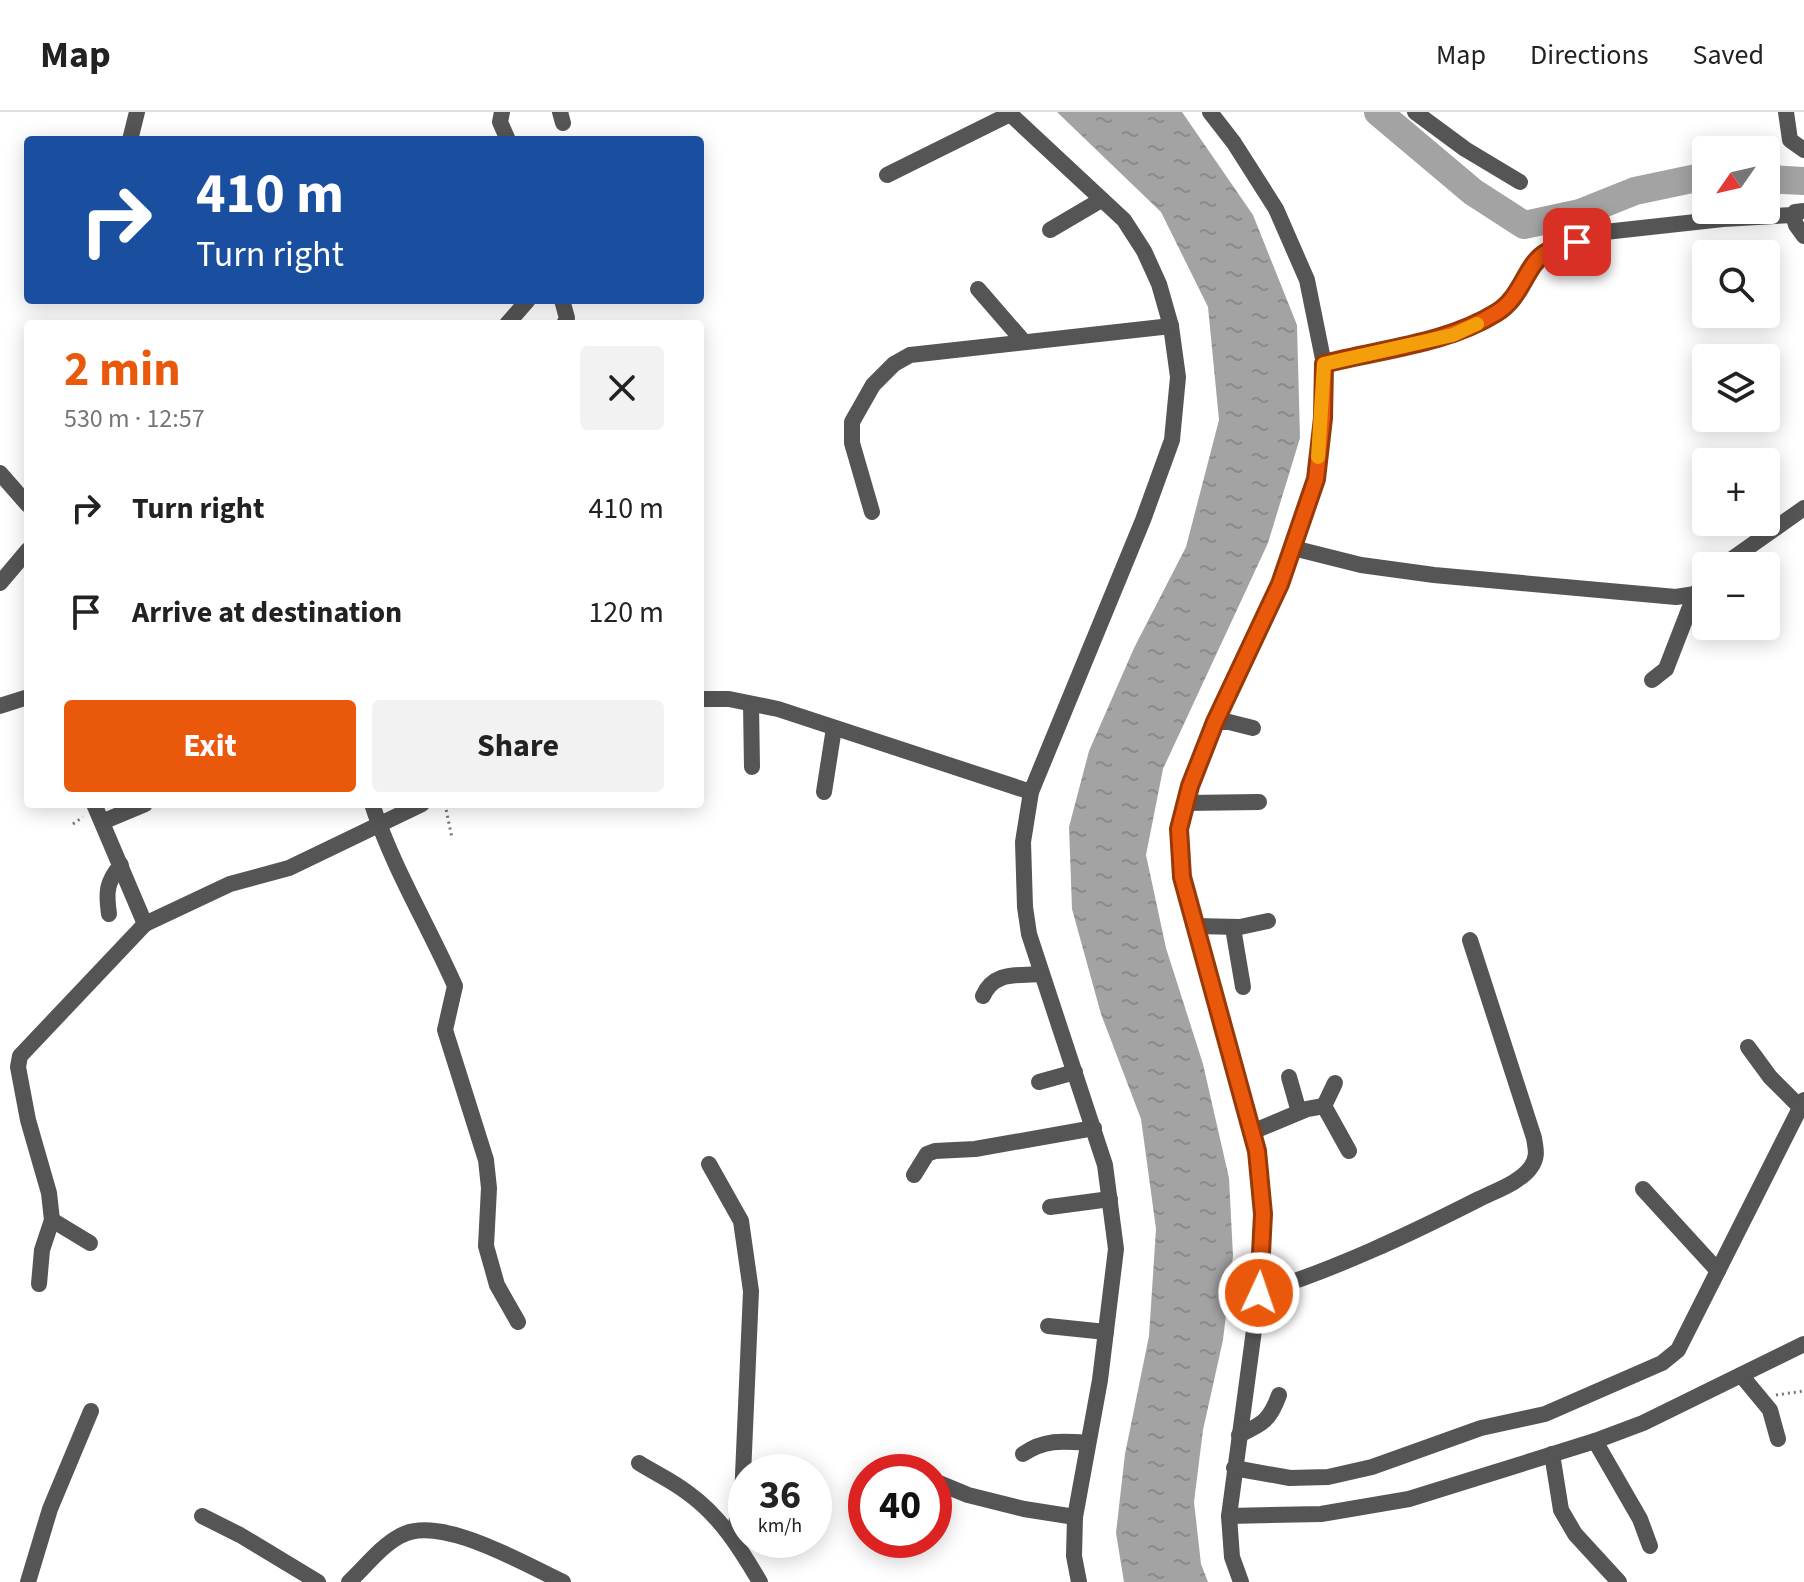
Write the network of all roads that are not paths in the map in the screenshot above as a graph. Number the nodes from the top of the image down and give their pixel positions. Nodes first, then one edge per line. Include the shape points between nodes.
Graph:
1 (137, 112) edge
2 (502, 112) edge
3 (1210, 112) edge
4 (1415, 112) edge
5 (1786, 112) edge
6 (1009, 113) edge
7 (131, 136) edge
8 (506, 136) edge
9 (1804, 150) edge
10 (887, 175) dead end
11 (1520, 182) dead end
12 (1101, 200) junction
13 (1798, 213) edge
14 (1050, 230) dead end
15 (1804, 236) edge
16 (978, 289) dead end
17 (524, 304) edge
18 (510, 320) edge
19 (1171, 326) junction
20 (1024, 342) junction
21 (1324, 364) junction
22 (0, 473) edge
23 (24, 500) edge
24 (1804, 508) edge
25 (872, 512) dead end
26 (1293, 548) junction
27 (1742, 552) edge
28 (24, 555) edge
29 (0, 583) edge
30 (1692, 591) edge
31 (1692, 607) edge
32 (1652, 680) dead end
33 (24, 698) edge
34 (704, 699) edge
35 (751, 704) junction
36 (0, 706) edge
37 (1215, 722) junction
38 (834, 728) junction
39 (1253, 728) dead end
40 (752, 767) dead end
41 (824, 792) dead end
42 (1031, 792) junction
43 (1259, 802) dead end
44 (1186, 803) junction
45 (96, 808) edge
46 (135, 808) edge
47 (373, 808) edge
48 (414, 808) edge
49 (102, 822) junction
50 (379, 826) junction
51 (121, 865) junction
52 (109, 914) dead end
53 (1268, 921) dead end
54 (145, 924) junction
55 (1194, 926) junction
56 (1233, 928) junction
57 (1470, 940) dead end
58 (1040, 974) junction
59 (1243, 987) dead end
60 (983, 996) dead end
61 (1748, 1047) dead end
62 (1075, 1072) junction
63 (1289, 1077) dead end
64 (1039, 1082) dead end
65 (1335, 1083) dead end
66 (1802, 1103) edge
67 (1324, 1106) junction
68 (1299, 1112) junction
69 (1094, 1128) junction
70 (1252, 1132) junction
71 (1349, 1151) dead end
72 (709, 1164) dead end
73 (914, 1175) dead end
74 (1643, 1189) dead end
75 (1110, 1199) junction
76 (1050, 1207) dead end
77 (52, 1220) junction
78 (90, 1243) dead end
79 (1718, 1271) junction
80 (39, 1284) dead end
81 (1259, 1293) junction
82 (518, 1322) dead end
83 (1048, 1326) dead end
84 (1106, 1332) junction
85 (1804, 1344) edge
86 (1741, 1375) junction
87 (1279, 1395) dead end
88 (91, 1411) dead end
89 (1239, 1435) junction
90 (1778, 1439) dead end
91 (1595, 1441) junction
92 (1088, 1443) junction
93 (744, 1454) edge
94 (1023, 1454) dead end
95 (1552, 1454) junction
96 (639, 1463) dead end
97 (1234, 1468) junction
98 (952, 1487) edge
99 (202, 1516) dead end
100 (1229, 1516) junction
101 (1075, 1517) junction
102 (728, 1531) edge
103 (1650, 1546) dead end
104 (746, 1558) edge
105 (28, 1582) edge
106 (318, 1582) edge
107 (349, 1582) edge
108 (563, 1582) edge
109 (760, 1582) edge
110 (1079, 1582) edge
111 (1241, 1582) edge
112 (1619, 1582) edge

1 - 7 street
2 - 8 street
3 - 21 street via 1276,209 1307,280
4 - 11 street
5 - 9 street via 1790,140
6 - 10 street
6 - 12 street
12 - 14 street
12 - 19 street via 1124,220 1144,251
13 - 15 street via 1796,225
13 - 21 street via 1605,232 1548,251 1513,300 1480,323 1453,335
16 - 20 street
17 - 18 street
19 - 20 street
19 - 42 street via 1178,377 1172,440
20 - 25 street via 910,355 873,385 852,422 852,443
21 - 26 street via 1316,479
22 - 23 street
24 - 27 street
26 - 30 street via 1434,575 1676,597
26 - 37 street
28 - 29 street
31 - 32 street via 1666,669
33 - 36 street
34 - 35 street
35 - 38 street
35 - 40 street
37 - 39 street
37 - 44 street
38 - 41 street
38 - 42 street
42 - 58 street via 1023,876 1029,934
43 - 44 street
44 - 55 street via 1179,829 1182,877
45 - 49 street
46 - 49 street
47 - 50 street
48 - 50 street
49 - 51 street
50 - 54 street via 289,868 230,884
50 - 82 street via 455,986 445,1030 486,1160 486,1246 497,1285
51 - 52 street via 109,879
51 - 54 street
53 - 56 street
54 - 77 street via 20,1056 28,1120
55 - 56 street
55 - 70 street
56 - 59 street
57 - 81 street via 1534,1138 1537,1156 1530,1170 1369,1252
58 - 60 street via 997,977
58 - 62 street
61 - 66 street via 1770,1077
62 - 64 street
62 - 69 street
63 - 68 street
65 - 67 street
66 - 79 street
67 - 68 street
67 - 71 street
68 - 70 street
69 - 73 street via 935,1151 927,1154
69 - 75 street
70 - 81 street via 1263,1214
72 - 93 street via 741,1221 751,1291
74 - 79 street
75 - 76 street
75 - 84 street via 1116,1249
77 - 78 street
77 - 80 street
79 - 97 street via 1678,1350 1662,1363 1545,1414 1481,1428 1328,1477 1290,1478
81 - 89 street
83 - 84 street
84 - 92 street
85 - 86 street
86 - 90 street via 1770,1410
86 - 91 street
87 - 89 street via 1262,1424
88 - 105 street via 50,1509
89 - 97 street
91 - 95 street
91 - 103 street
92 - 94 street via 1053,1440
92 - 101 street
95 - 100 street via 1409,1499 1321,1514
95 - 112 street via 1561,1510 1575,1534
96 - 102 street via 688,1492
97 - 100 street
98 - 101 street
99 - 106 street
100 - 111 street via 1232,1557
101 - 110 street
104 - 109 street
107 - 108 street via 401,1535 434,1530 471,1540

